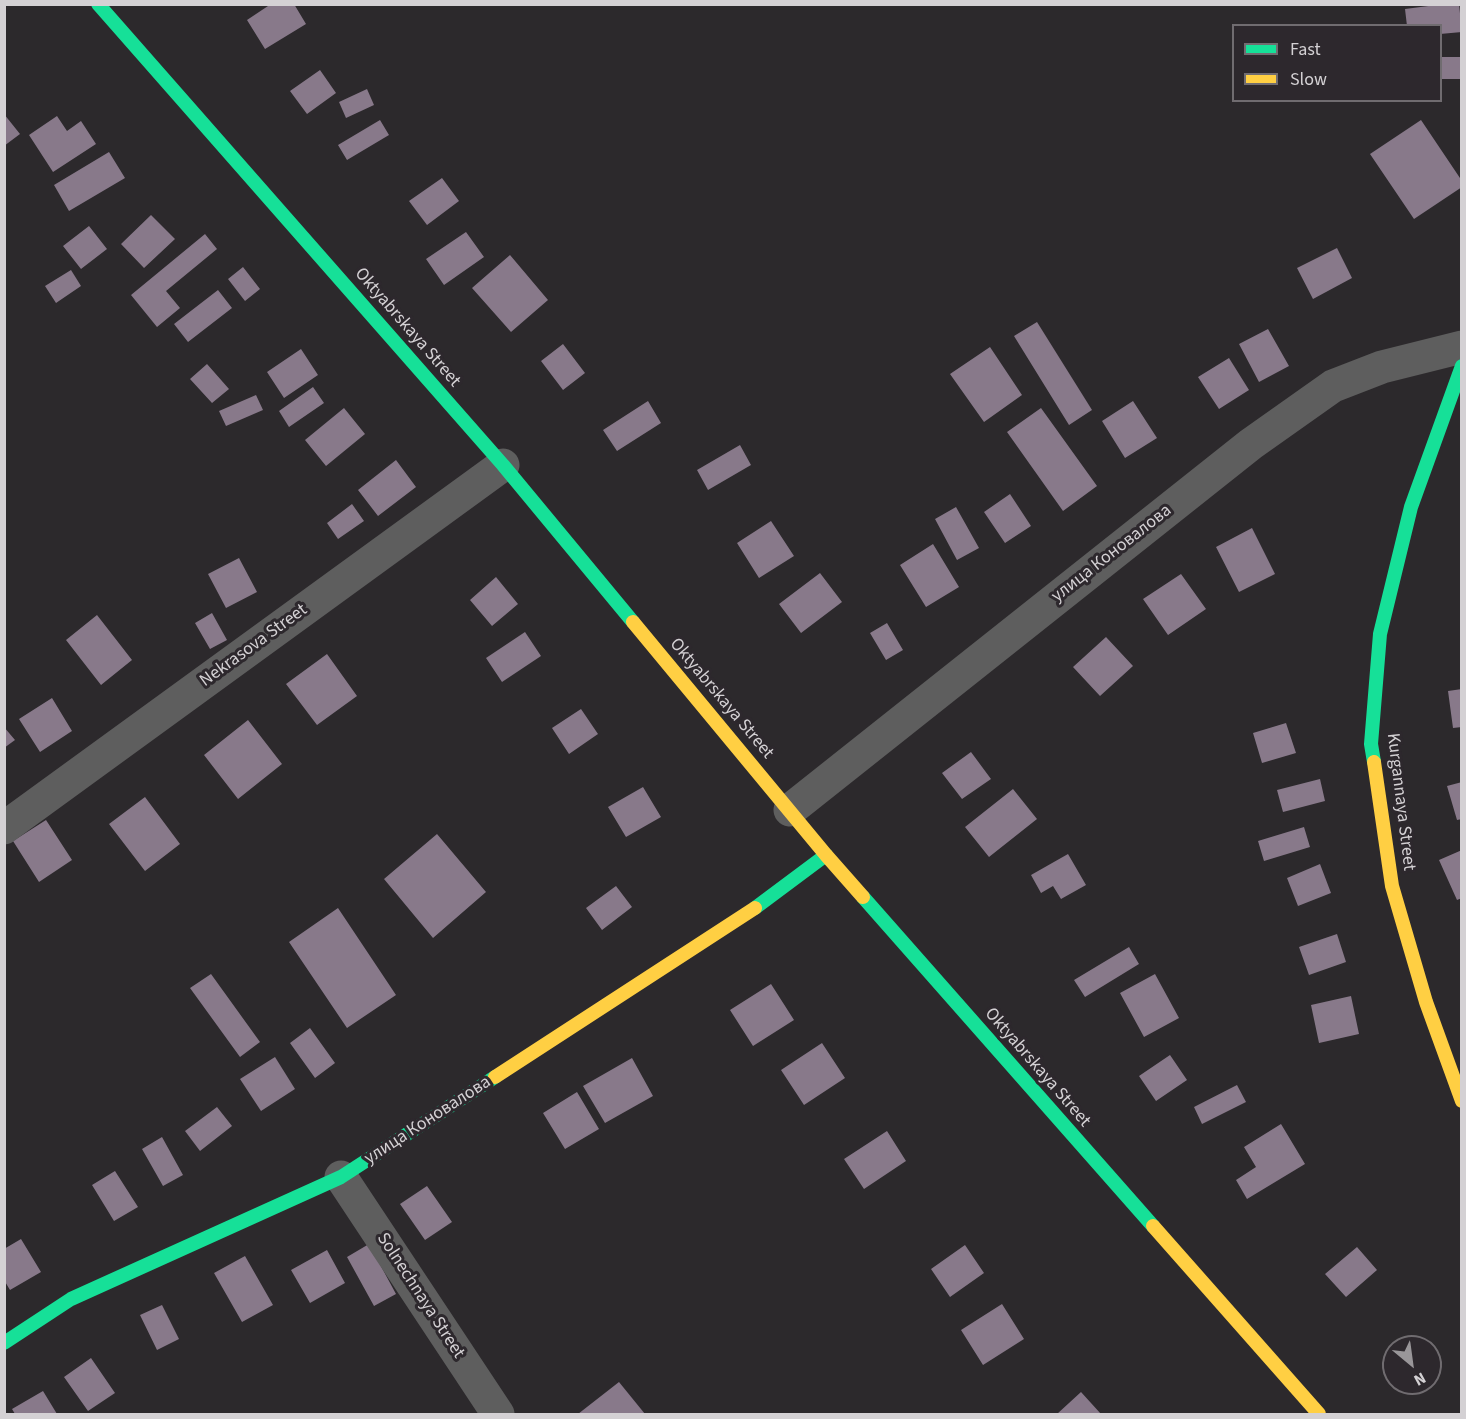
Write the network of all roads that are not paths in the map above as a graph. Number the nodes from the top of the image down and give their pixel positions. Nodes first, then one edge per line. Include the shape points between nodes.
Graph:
1 (98, 4) edge
2 (1461, 347) edge
3 (1461, 366) edge
4 (503, 465) junction
5 (790, 810) junction
6 (4, 828) edge
7 (826, 855) junction
8 (1461, 1101) edge
9 (341, 1177) junction
10 (4, 1343) edge
11 (498, 1414) edge
12 (1319, 1414) edge

1 - 4 street, Oktyabrskaya Street
2 - 5 street, улица Коновалова via 1382,367 1333,386 1251,444
3 - 8 street, Kurgannaya Street via 1411,507 1380,634 1371,744 1392,886 1426,1002
4 - 5 street, Oktyabrskaya Street
4 - 6 street, Nekrasova Street
5 - 7 street, Oktyabrskaya Street
7 - 9 street, улица Коновалова via 743,917
7 - 12 street, Oktyabrskaya Street
9 - 10 street, улица Коновалова via 71,1299
9 - 11 street, Solnechnaya Street

